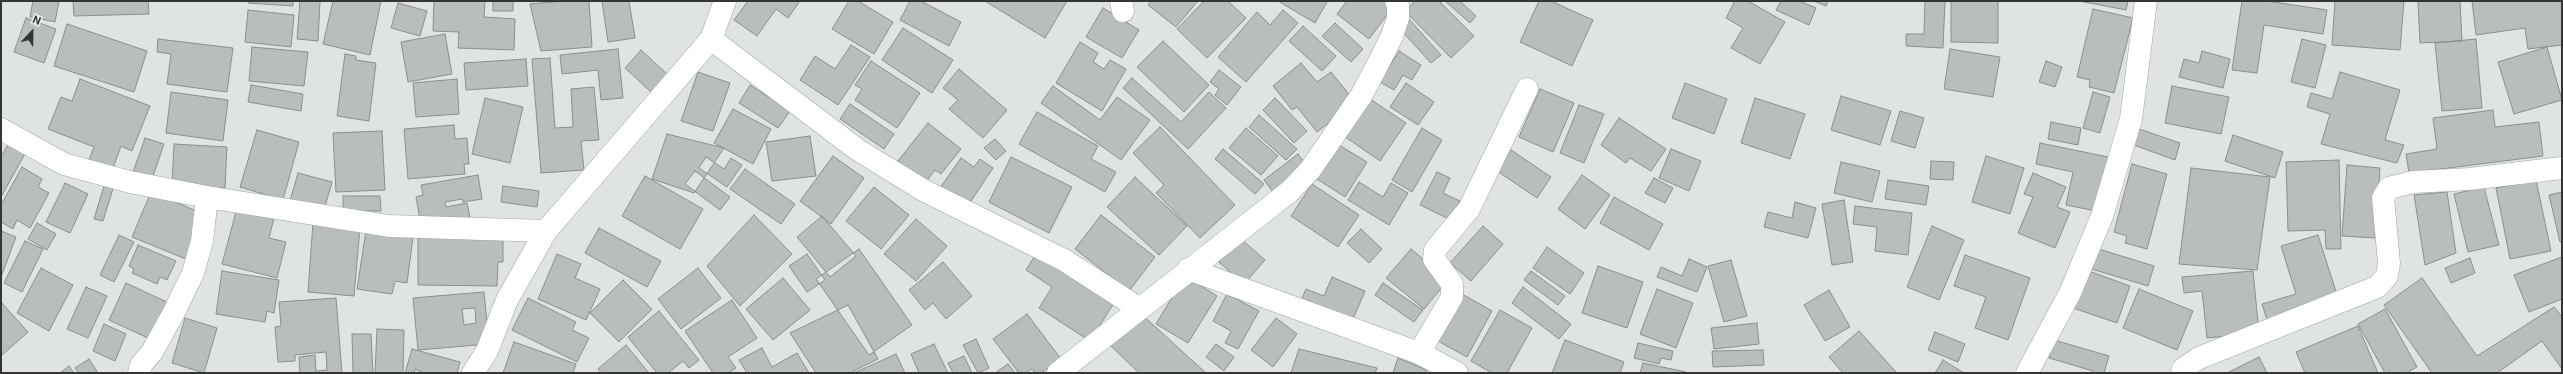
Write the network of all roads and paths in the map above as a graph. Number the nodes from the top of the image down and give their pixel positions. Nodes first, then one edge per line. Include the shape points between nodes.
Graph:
1 (725, 1) edge
2 (1396, 1) edge
3 (2146, 1) edge
4 (711, 39) junction
5 (1527, 89) dead end
6 (1, 129) edge
7 (2562, 168) edge
8 (207, 197) junction
9 (546, 231) junction
10 (1188, 269) junction
11 (1140, 309) junction
12 (1419, 353) junction
13 (139, 373) edge
14 (473, 373) edge
15 (1058, 373) edge
16 (1456, 373) edge
17 (2027, 373) edge
18 (2182, 373) edge

1 - 4 street
2 - 10 street via 1398,18 1382,57 1361,96 1310,170 1289,192
3 - 17 street via 2131,119 2102,216 2070,293
4 - 9 street
4 - 11 street via 858,150 923,190 1064,260
5 - 12 street via 1469,209 1434,250 1434,259 1452,284 1452,297
6 - 8 street via 64,164 130,182
7 - 18 street via 2469,179 2412,182 2389,188 2383,198 2389,263 2387,276 2377,287 2200,358 2183,369
8 - 9 street via 389,226
8 - 13 street via 202,241 193,273 174,314 152,352 141,365
9 - 14 street via 507,300 487,351
10 - 11 street
10 - 12 street
11 - 15 street
12 - 16 street

